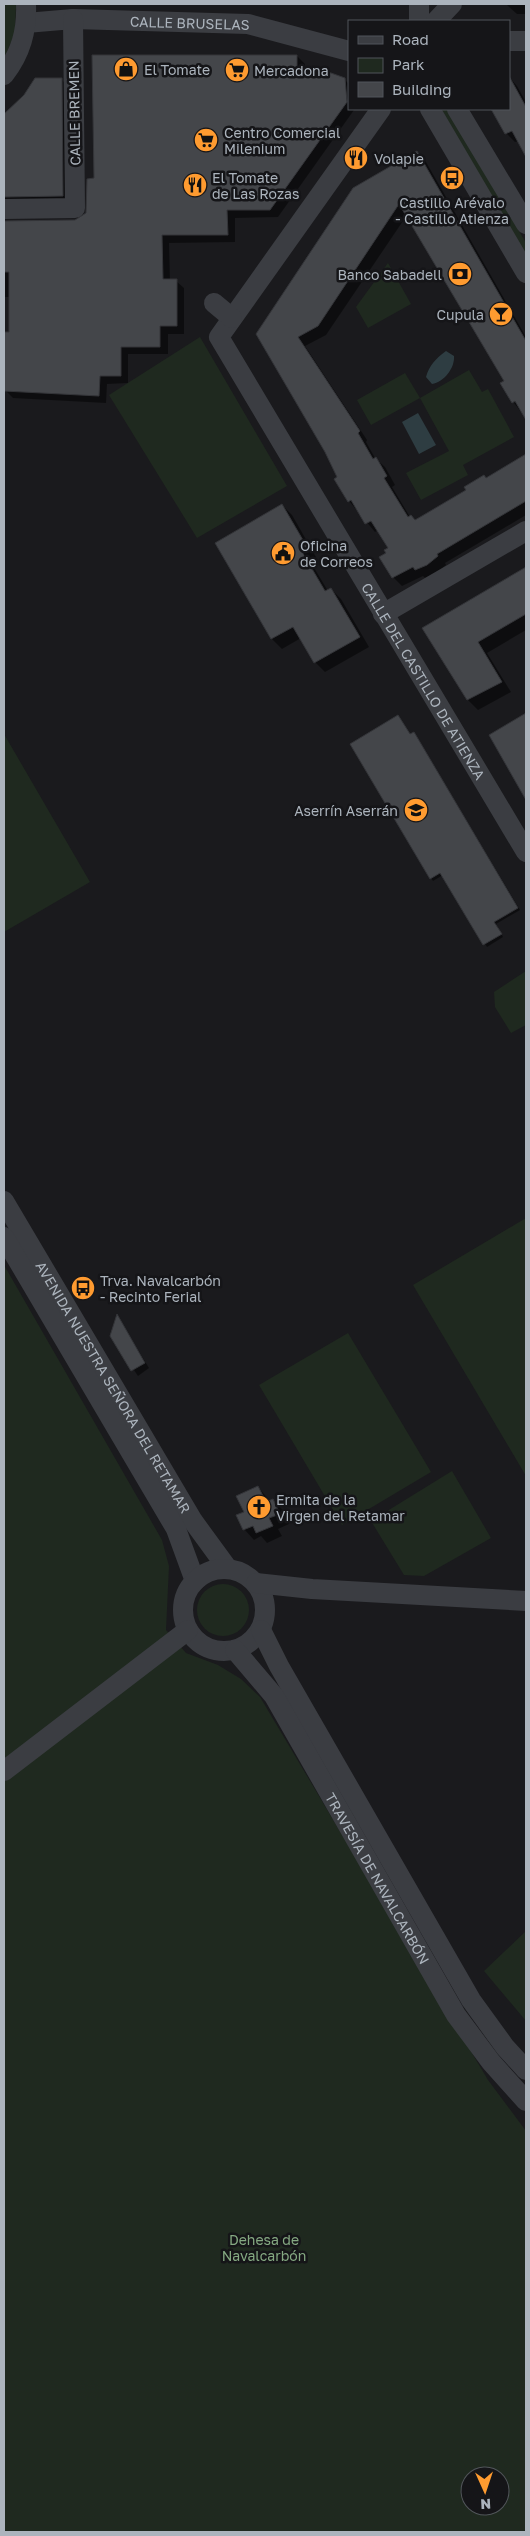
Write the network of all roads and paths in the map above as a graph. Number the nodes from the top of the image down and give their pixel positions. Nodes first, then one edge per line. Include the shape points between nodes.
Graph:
1 (419, 4) edge
2 (452, 4) edge
3 (26, 13) edge
4 (73, 19) junction
5 (419, 20) edge
6 (437, 20) edge
7 (510, 41) edge
8 (526, 41) edge
9 (348, 52) edge
10 (4, 76) edge
11 (381, 110) edge
12 (431, 110) edge
13 (458, 110) edge
14 (4, 209) edge
15 (526, 224) edge
16 (526, 273) edge
17 (214, 303) dead end
18 (232, 318) junction
19 (526, 531) edge
20 (383, 614) junction
21 (526, 852) edge
22 (4, 1201) edge
23 (4, 1237) edge
24 (228, 1569) junction
25 (195, 1581) junction
26 (256, 1584) junction
27 (312, 1589) junction
28 (526, 1600) edge
29 (266, 1608) junction
30 (188, 1630) junction
31 (261, 1630) junction
32 (235, 1650) junction
33 (4, 1771) edge
34 (526, 2070) edge
35 (526, 2101) edge

1 - 5 street
2 - 6 street
3 - 4 street, CALLE BRUSELAS
3 - 10 street via 22,44
4 - 9 street, CALLE BRUSELAS via 248,24
4 - 14 street, CALLE BREMEN via 75,208
7 - 8 street
11 - 18 street, CALLE DEL CASTILLO DE ATIENZA
12 - 16 street
13 - 15 street
17 - 18 street
18 - 20 street, CALLE DEL CASTILLO DE ATIENZA via 220,337
19 - 20 street
20 - 21 street, CALLE DEL CASTILLO DE ATIENZA
22 - 24 street, AVENIDA NUESTRA SEÑORA DEL RETAMAR via 193,1521
23 - 25 street, AVENIDA NUESTRA SEÑORA DEL RETAMAR via 176,1528
24 - 25 street via 210,1571
24 - 26 street via 239,1572
25 - 30 street via 183,1604
26 - 27 street
26 - 29 street
27 - 28 street
27 - 29 street via 283,1597
29 - 31 street
30 - 32 street via 208,1648
30 - 33 street
31 - 32 street via 254,1639
31 - 34 street, TRAVESÍA DE NAVALCARBÓN via 471,2000
32 - 35 street, TRAVESÍA DE NAVALCARBÓN via 274,1696 456,2015 491,2062

